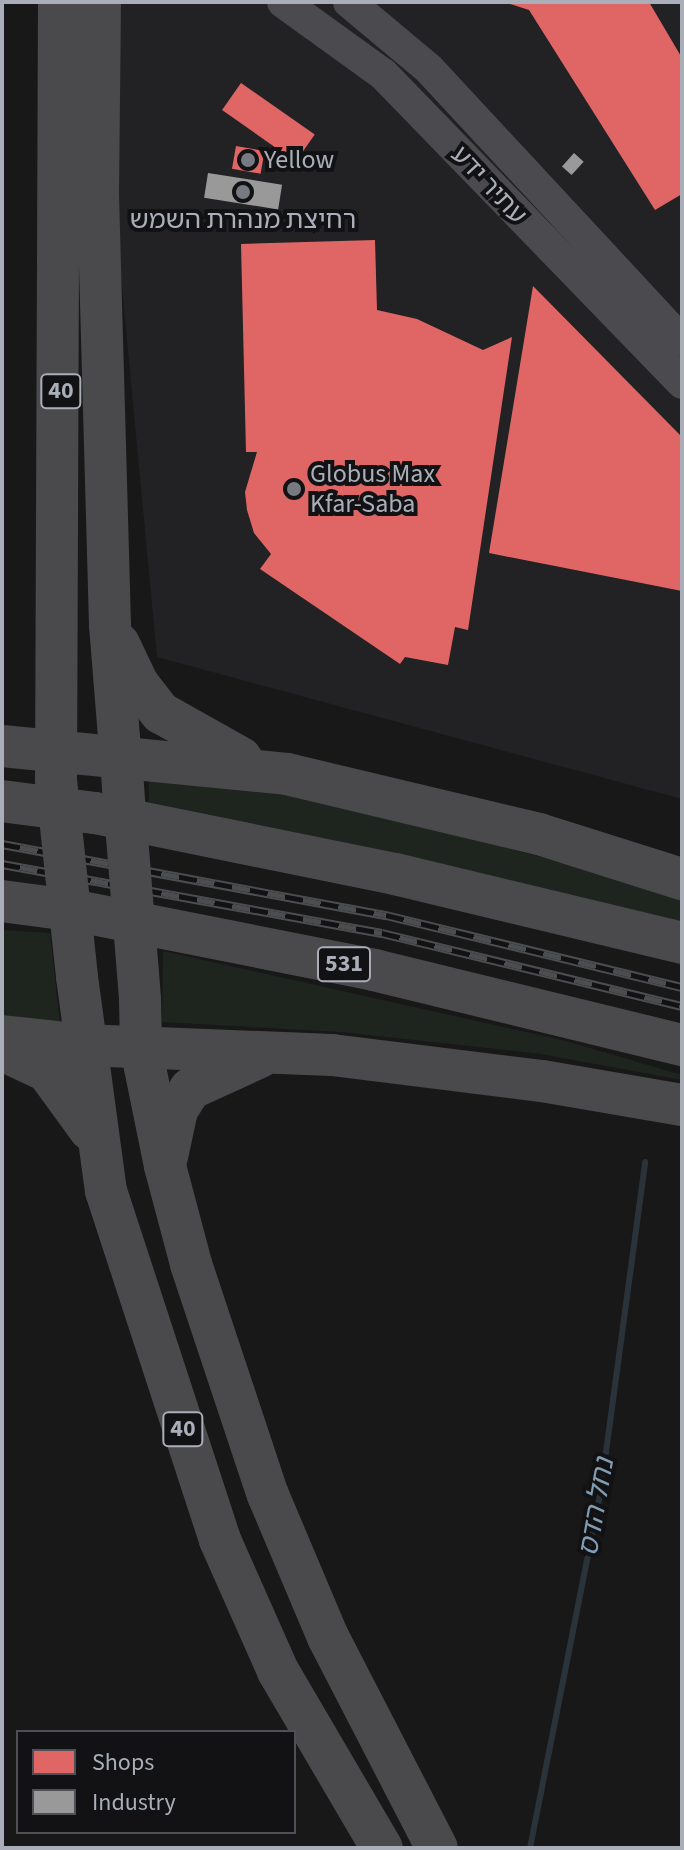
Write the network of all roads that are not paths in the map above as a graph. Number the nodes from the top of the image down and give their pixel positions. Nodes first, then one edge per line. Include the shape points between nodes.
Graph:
1 (59, 2) edge
2 (283, 2) edge
3 (349, 2) edge
4 (106, 9) edge
5 (682, 341) edge
6 (682, 383) edge
7 (60, 543) junction
8 (110, 625) junction
9 (2, 737) edge
10 (2, 746) edge
11 (56, 765) junction
12 (122, 770) junction
13 (287, 774) junction
14 (2, 801) edge
15 (682, 879) edge
16 (2, 901) edge
17 (682, 943) edge
18 (2, 1036) edge
19 (83, 1045) junction
20 (682, 1045) edge
21 (141, 1048) junction
22 (2, 1050) edge
23 (268, 1053) junction
24 (682, 1105) edge
25 (95, 1137) junction
26 (165, 1166) junction
27 (382, 1848) edge
28 (437, 1848) edge

1 - 7 highway, 40
2 - 6 street, עתיר ידע via 383,74
3 - 5 street, עתיר ידע via 429,69
4 - 8 highway, 40 via 98,195
7 - 9 highway via 41,698 28,719
7 - 11 highway, 40
8 - 12 highway, 40
8 - 13 highway via 138,684 161,713 216,747
10 - 11 highway
11 - 12 highway
11 - 19 highway, 40, bridge
12 - 13 highway
12 - 21 highway, 40, bridge
13 - 15 highway via 509,826
14 - 17 highway via 95,813 380,870
16 - 20 highway, 531 via 374,970
18 - 19 highway
19 - 21 highway
19 - 25 highway, 40
21 - 23 highway
21 - 26 highway, 40
22 - 25 highway via 47,1071 66,1090
23 - 24 highway via 455,1068
23 - 26 highway via 190,1089 177,1110
25 - 27 highway, 40 via 106,1191 220,1540 278,1671
26 - 28 highway, 40 via 191,1264 268,1495 328,1637

